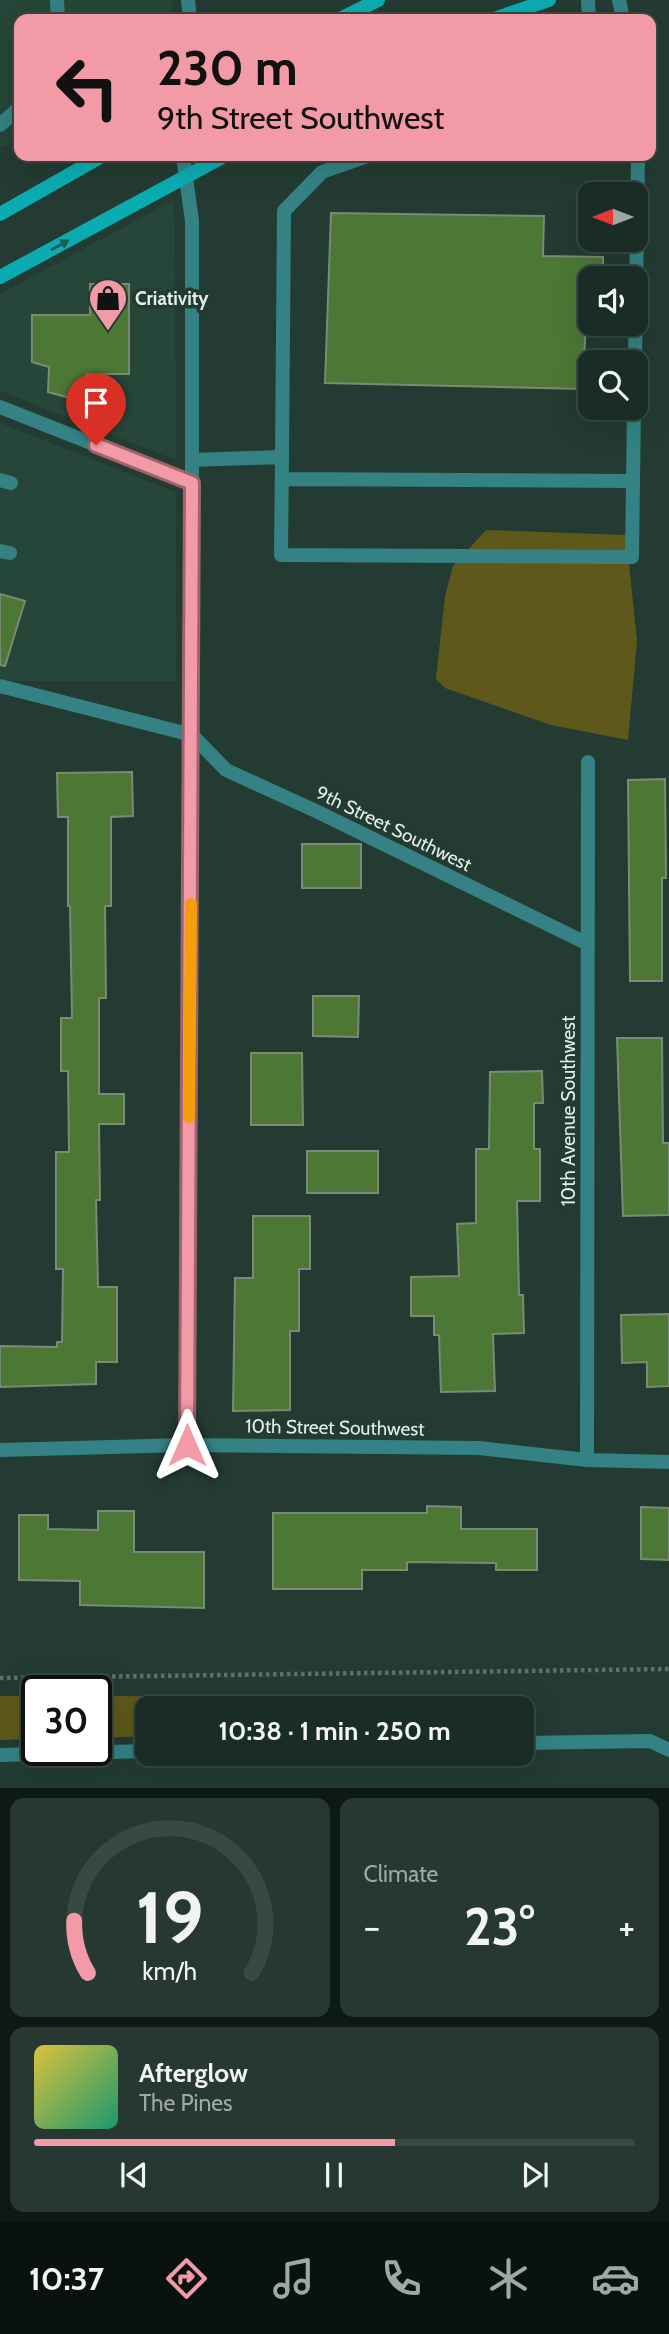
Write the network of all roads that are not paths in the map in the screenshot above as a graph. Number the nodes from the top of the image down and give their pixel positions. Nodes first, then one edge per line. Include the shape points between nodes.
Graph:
1 (378, 0) edge
2 (548, 0) edge
3 (350, 14) edge
4 (508, 14) edge
5 (14, 112) edge
6 (0, 125) edge
7 (93, 161) edge
8 (184, 161) edge
9 (216, 161) edge
10 (354, 161) edge
11 (638, 161) edge
12 (186, 177) junction
13 (0, 214) edge
14 (0, 277) edge
15 (635, 350) edge
16 (0, 407) edge
17 (634, 420) edge
18 (282, 457) junction
19 (192, 460) junction
20 (282, 479) junction
21 (633, 481) junction
22 (192, 483) junction
23 (0, 686) edge
24 (192, 735) junction
25 (587, 762) dead end
26 (587, 944) junction
27 (187, 1445) junction
28 (0, 1450) edge
29 (587, 1460) junction
30 (669, 1462) edge
31 (534, 1743) edge
32 (135, 1751) edge
33 (669, 1751) edge
34 (0, 1755) edge

1 - 3 main road
2 - 4 main road
5 - 6 street
7 - 13 main road
8 - 12 street
9 - 12 main road
10 - 18 street via 322,172 284,211
11 - 15 street
14 -> 12 main road
12 - 19 street via 192,221
16 - 22 street
17 - 21 street
18 - 19 street
18 - 20 street
19 - 22 street
20 - 21 street
20 - 21 street via 281,555 632,557
22 - 24 street
23 - 24 street
24 - 26 street, 9th Street Southwest via 226,770
24 - 27 street
25 - 26 street, 10th Avenue Southwest
26 - 29 street, 10th Avenue Southwest
27 - 28 street, 10th Street Southwest
27 - 29 street, 10th Street Southwest via 479,1448
29 - 30 street, 10th Street Southwest
31 - 33 street via 650,1741
32 - 34 street

